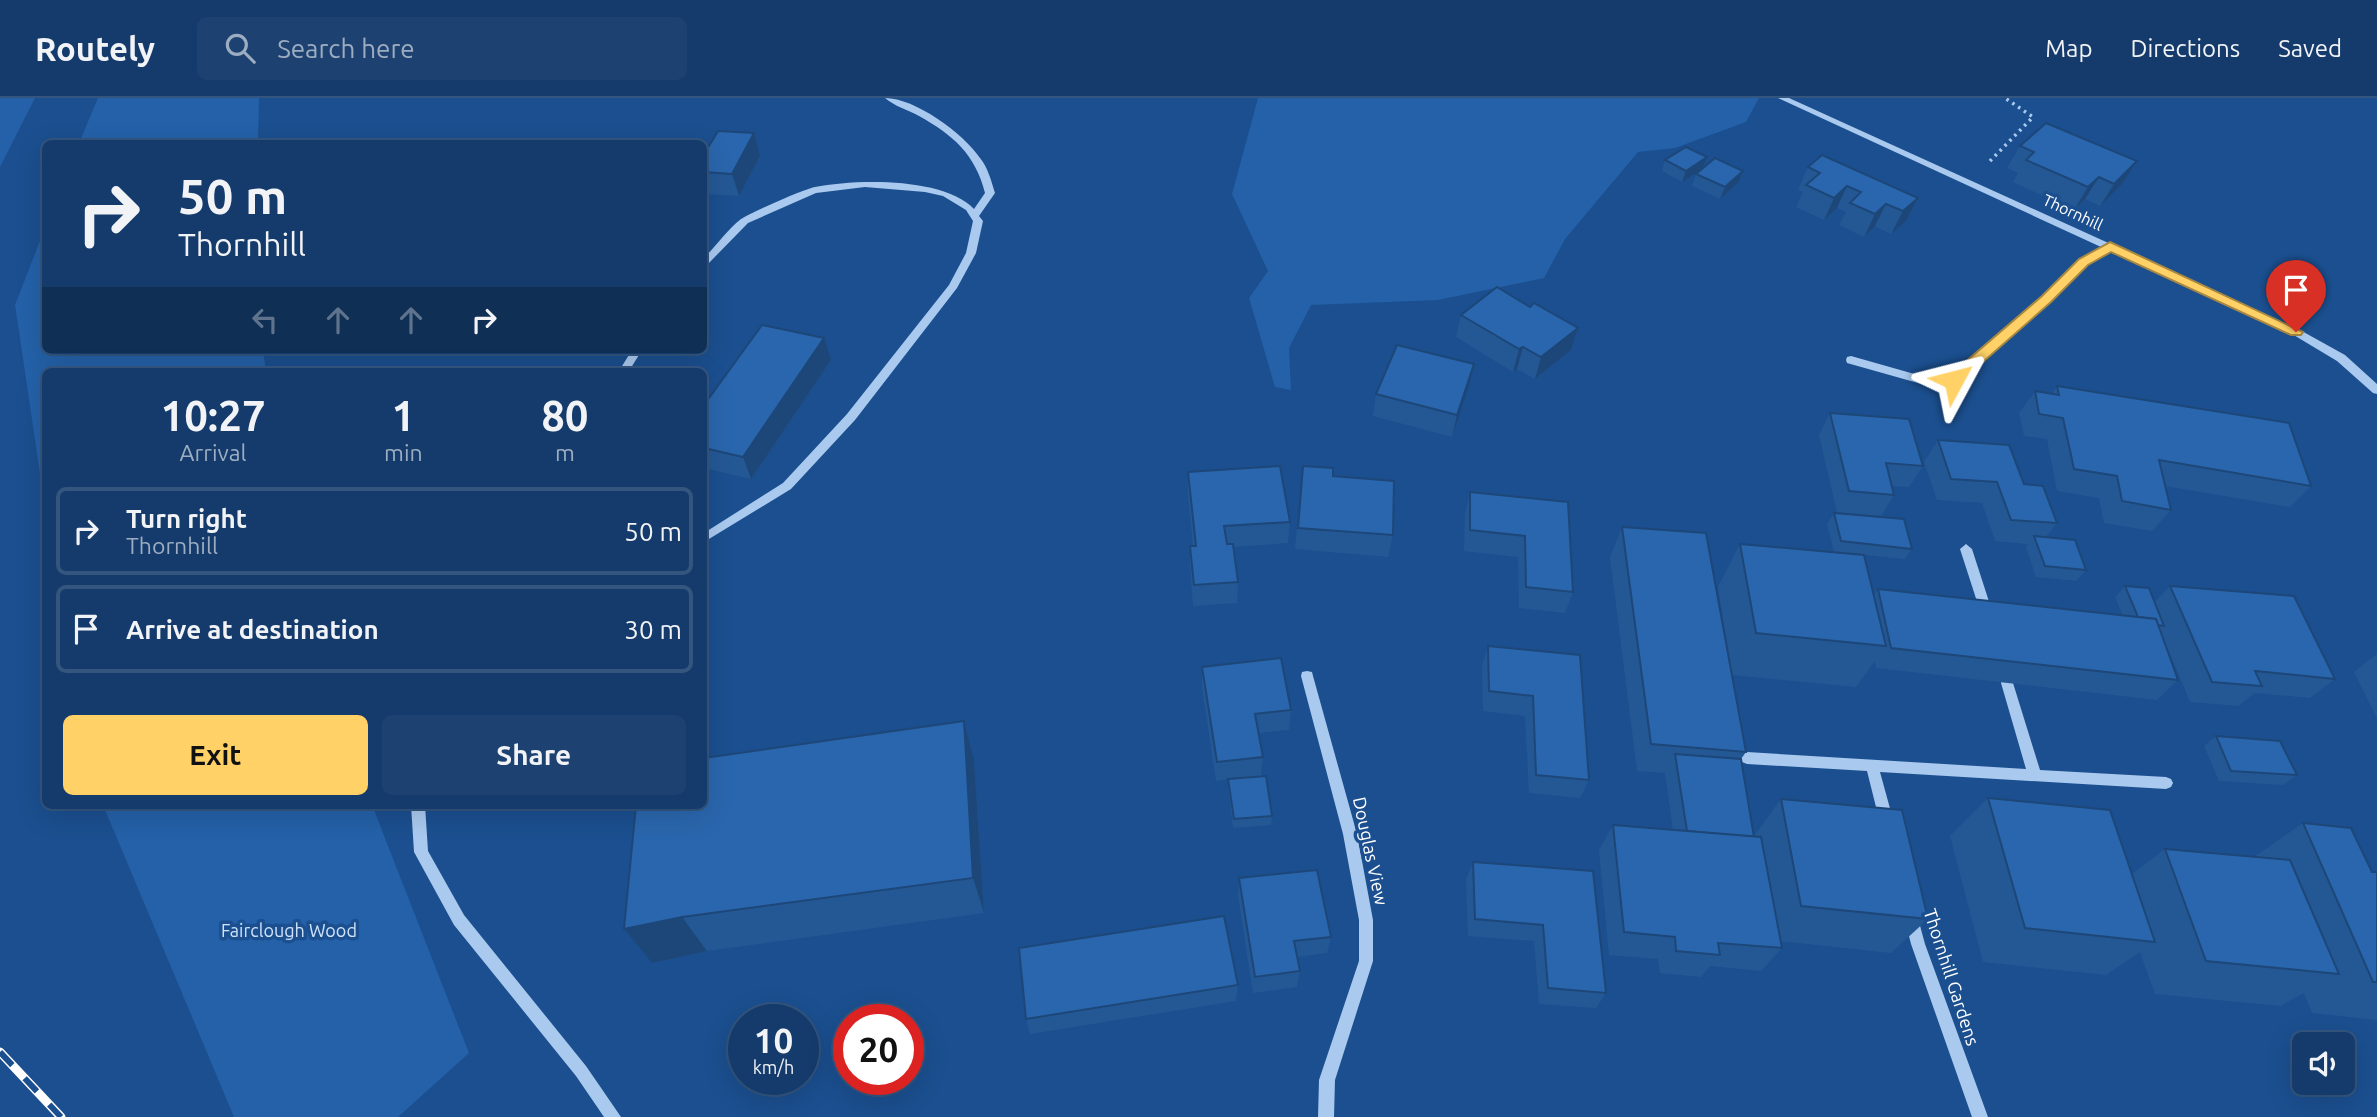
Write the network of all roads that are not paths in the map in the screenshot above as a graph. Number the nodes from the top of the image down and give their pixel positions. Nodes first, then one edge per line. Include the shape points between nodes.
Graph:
1 (889, 98) edge
2 (1782, 98) edge
3 (974, 216) junction
4 (2110, 246) junction
5 (707, 260) edge
6 (1851, 360) dead end
7 (2377, 390) edge
8 (707, 536) edge
9 (1966, 549) dead end
10 (1990, 624) edge
11 (1307, 676) dead end
12 (2007, 683) edge
13 (1747, 758) edge
14 (1872, 765) junction
15 (2035, 775) junction
16 (2166, 783) dead end
17 (418, 809) edge
18 (1892, 842) edge
19 (1908, 906) edge
20 (613, 1117) edge
21 (1325, 1117) edge
22 (1980, 1117) edge

1 - 3 street via 936,121 980,164 990,193
2 - 4 street, Thornhill
3 - 5 street via 946,194 915,187 864,184 814,190 745,222
3 - 8 street via 978,221 971,253 953,286 851,417 787,486
4 - 6 street via 2083,262 1954,380 1925,382
4 - 7 street, Thornhill via 2296,332 2341,358
9 - 10 street
11 - 21 street, Douglas View via 1350,834 1366,919 1366,961 1327,1080
12 - 15 street
13 - 14 street
14 - 15 street
14 - 18 street
15 - 16 street
17 - 20 street via 421,852 458,920
19 - 22 street, Thornhill Gardens

